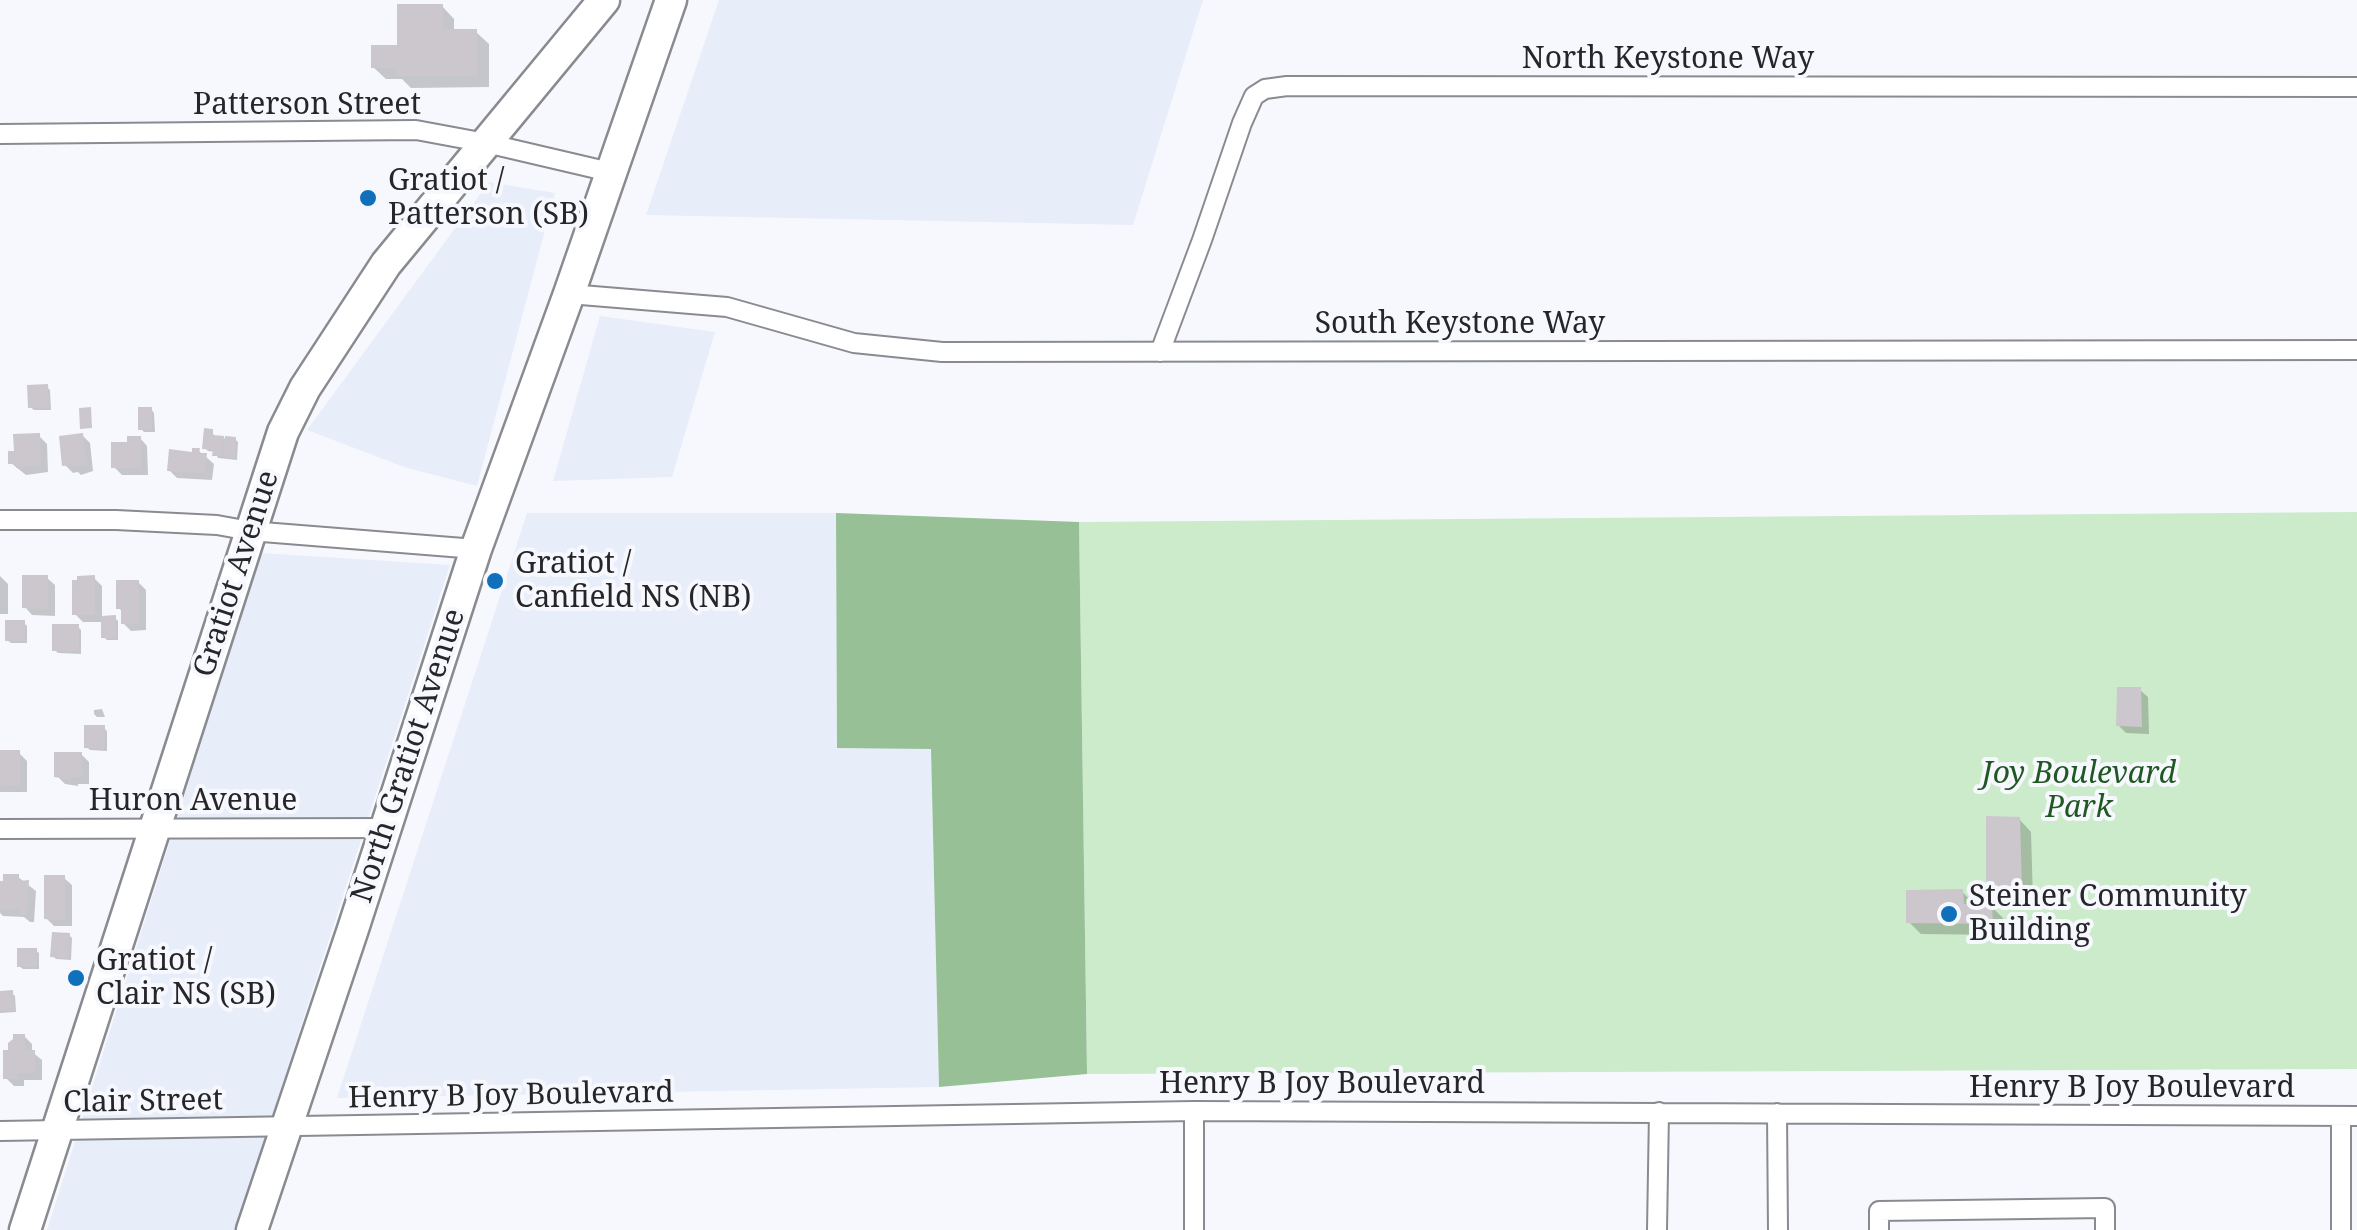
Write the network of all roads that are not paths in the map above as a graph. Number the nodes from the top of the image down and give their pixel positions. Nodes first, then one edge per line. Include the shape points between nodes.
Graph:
1 (604, 0) edge
2 (670, 0) edge
3 (2357, 87) edge
4 (0, 134) edge
5 (486, 143) junction
6 (610, 172) junction
7 (570, 294) junction
8 (2357, 350) edge
9 (1160, 352) junction
10 (0, 520) edge
11 (250, 531) junction
12 (476, 549) junction
13 (154, 828) junction
14 (386, 828) junction
15 (0, 829) edge
16 (1194, 1111) junction
17 (1658, 1112) junction
18 (1777, 1114) junction
19 (2349, 1116) edge
20 (286, 1127) junction
21 (56, 1131) junction
22 (0, 1132) edge
23 (25, 1230) edge
24 (252, 1230) edge
25 (1194, 1230) edge
26 (1657, 1230) edge
27 (1778, 1230) edge
28 (1879, 1230) edge
29 (2105, 1230) edge
30 (2341, 1230) edge

1 - 5 main road, Gratiot Avenue
2 - 6 main road, North Gratiot Avenue
3 - 9 street, North Keystone Way via 1264,89 1242,123
4 - 5 street, Patterson Street via 416,130
5 - 6 street, Patterson Street
5 - 11 main road, Gratiot Avenue via 386,264 305,388
6 - 7 main road, North Gratiot Avenue
7 - 9 street, South Keystone Way via 727,306 893,349
7 - 12 main road, North Gratiot Avenue
8 - 9 street, South Keystone Way
10 - 11 street via 217,524
11 - 12 street
11 - 13 main road, Gratiot Avenue
12 - 14 main road, North Gratiot Avenue
13 - 14 street, Huron Avenue
13 - 15 street, Huron Avenue
13 - 21 main road, Gratiot Avenue
14 - 20 main road, North Gratiot Avenue
16 - 17 street, Henry B Joy Boulevard
16 - 20 street, Henry B Joy Boulevard
16 - 25 street
17 - 18 street, Henry B Joy Boulevard
17 - 26 street
18 - 19 street, Henry B Joy Boulevard
18 - 27 street
19 - 30 street
20 - 21 street, Clair Street
20 - 24 main road, North Gratiot Avenue
21 - 22 street, Clair Street
21 - 23 main road, Gratiot Avenue
28 - 29 street via 1879,1211 2104,1208

